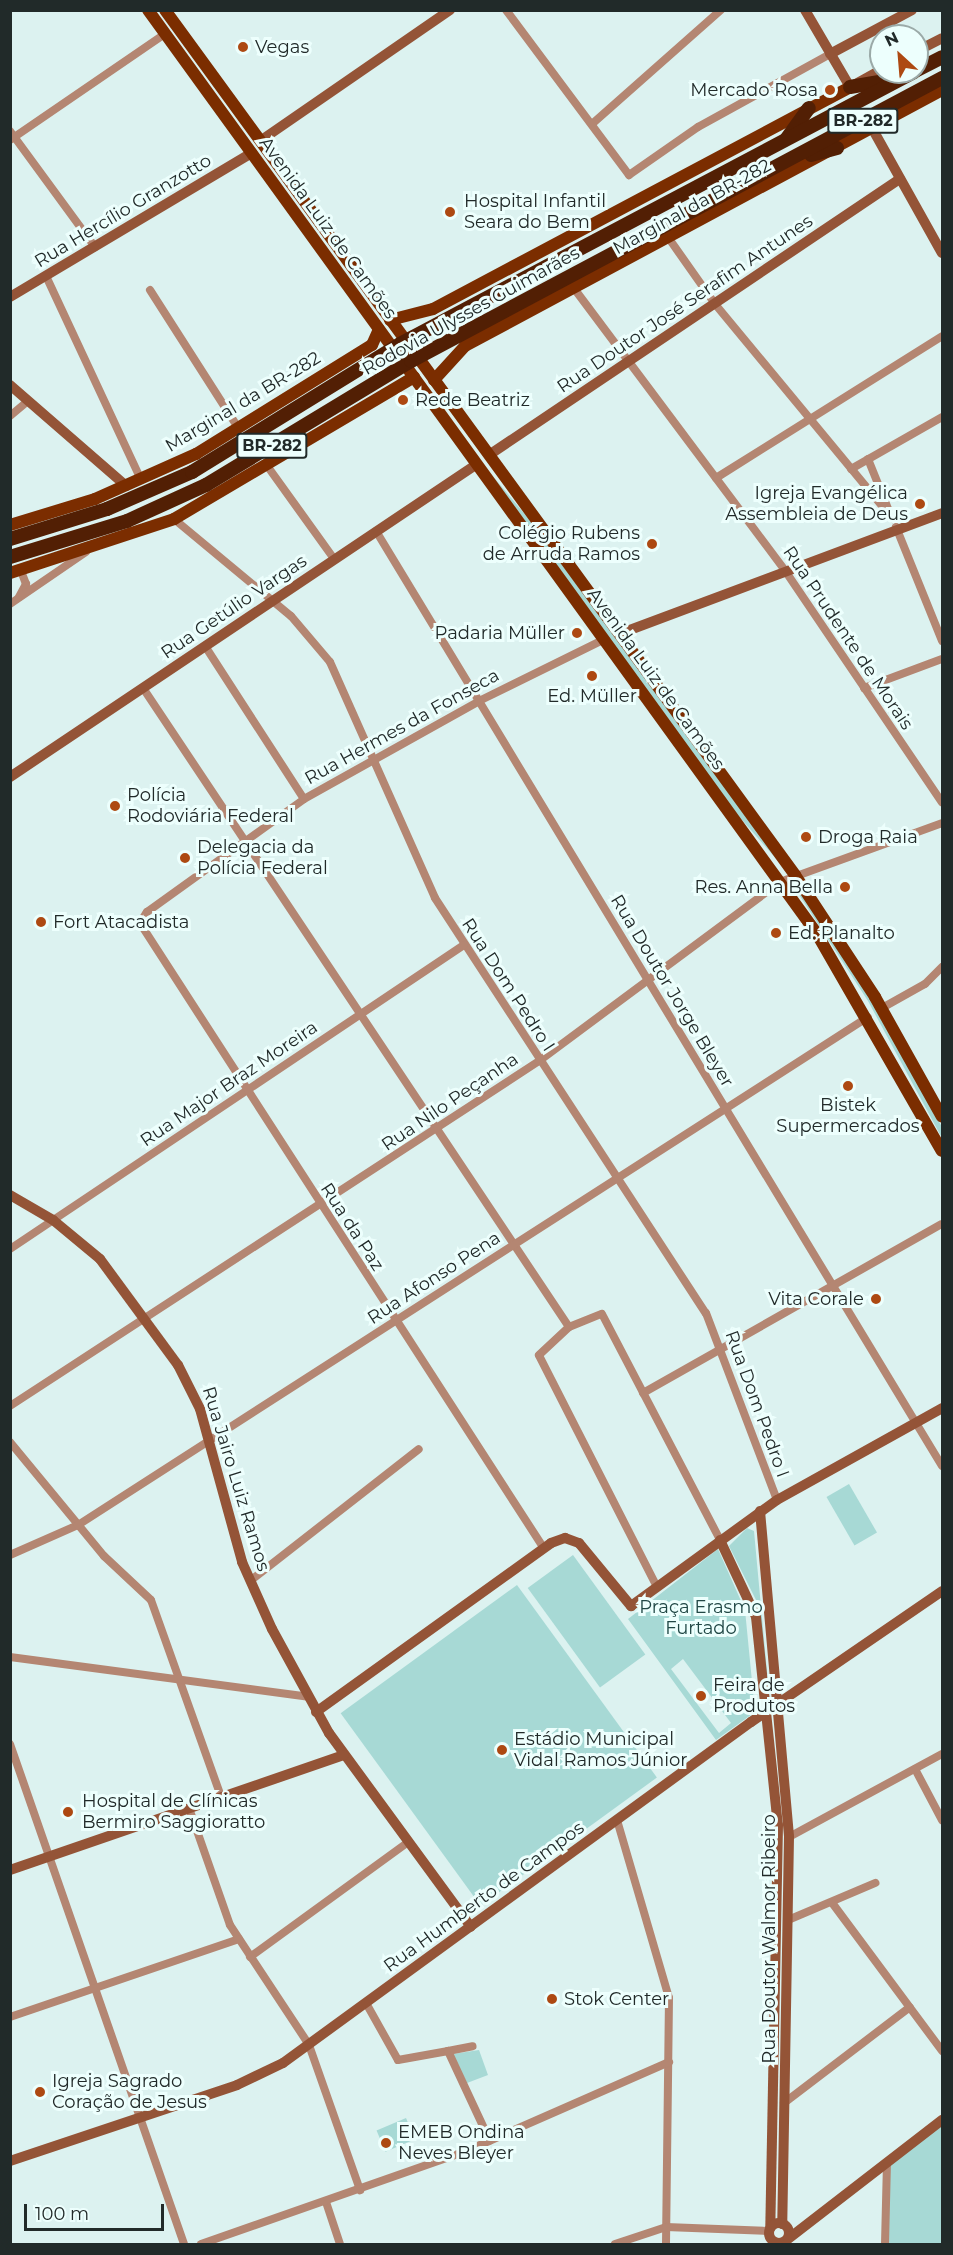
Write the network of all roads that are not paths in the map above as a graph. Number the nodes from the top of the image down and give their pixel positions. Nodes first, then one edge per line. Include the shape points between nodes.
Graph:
1 (148, 10) edge
2 (165, 10) edge
3 (450, 10) edge
4 (506, 10) edge
5 (722, 10) edge
6 (805, 10) edge
7 (912, 10) edge
8 (899, 14) edge
9 (165, 34) junction
10 (830, 54) junction
11 (869, 76) edge
12 (942, 78) edge
13 (217, 82) junction
14 (869, 82) edge
15 (890, 84) edge
16 (849, 87) junction
17 (942, 90) edge
18 (809, 108) junction
19 (592, 124) junction
20 (872, 128) junction
21 (12, 137) edge
22 (786, 139) junction
23 (260, 141) junction
24 (837, 148) junction
25 (252, 153) junction
26 (783, 164) junction
27 (262, 168) junction
28 (900, 179) junction
29 (294, 188) junction
30 (670, 240) junction
31 (95, 247) junction
32 (942, 254) edge
33 (46, 276) junction
34 (150, 290) dead end
35 (576, 291) junction
36 (10, 297) edge
37 (715, 304) junction
38 (390, 320) junction
39 (379, 329) junction
40 (942, 336) edge
41 (628, 362) junction
42 (412, 375) junction
43 (434, 380) junction
44 (10, 386) edge
45 (28, 401) junction
46 (10, 416) edge
47 (942, 417) edge
48 (810, 419) junction
49 (239, 429) junction
50 (489, 455) junction
51 (868, 459) junction
52 (477, 464) junction
53 (267, 467) junction
54 (851, 469) junction
55 (716, 478) junction
56 (141, 480) junction
57 (126, 486) junction
58 (942, 513) edge
59 (174, 519) junction
60 (892, 519) junction
61 (10, 525) edge
62 (897, 530) junction
63 (376, 531) junction
64 (10, 539) edge
65 (29, 552) junction
66 (86, 552) junction
67 (10, 558) edge
68 (334, 559) junction
69 (14, 569) edge
70 (786, 572) junction
71 (18, 598) junction
72 (273, 601) junction
73 (10, 604) edge
74 (619, 634) junction
75 (604, 639) junction
76 (942, 641) edge
77 (205, 646) junction
78 (942, 659) edge
79 (143, 688) junction
80 (864, 688) junction
81 (479, 701) junction
82 (375, 757) junction
83 (10, 777) edge
84 (304, 799) junction
85 (942, 802) edge
86 (942, 823) edge
87 (246, 843) junction
88 (795, 875) junction
89 (780, 882) junction
90 (140, 922) joint
91 (464, 945) junction
92 (942, 967) edge
93 (648, 980) junction
94 (882, 1008) junction
95 (360, 1014) junction
96 (868, 1017) junction
97 (539, 1061) junction
98 (246, 1091) junction
99 (726, 1108) junction
100 (942, 1117) edge
101 (437, 1129) junction
102 (942, 1151) edge
103 (618, 1178) junction
104 (10, 1195) edge
105 (321, 1206) junction
106 (53, 1220) junction
107 (942, 1224) edge
108 (514, 1244) junction
109 (10, 1249) edge
110 (833, 1285) junction
111 (146, 1318) junction
112 (396, 1321) junction
113 (569, 1327) junction
114 (722, 1348) junction
115 (643, 1393) junction
116 (10, 1406) edge
117 (942, 1408) edge
118 (916, 1423) junction
119 (210, 1440) junction
120 (10, 1442) edge
121 (418, 1449) dead end
122 (942, 1466) edge
123 (777, 1500) junction
124 (760, 1511) junction
125 (78, 1525) junction
126 (720, 1540) junction
127 (543, 1547) junction
128 (10, 1554) edge
129 (250, 1581) junction
130 (657, 1587) junction
131 (942, 1591) edge
132 (10, 1657) edge
133 (183, 1680) junction
134 (308, 1697) junction
135 (777, 1704) junction
136 (316, 1712) junction
137 (766, 1712) junction
138 (10, 1744) edge
139 (942, 1754) edge
140 (344, 1755) junction
141 (915, 1769) junction
142 (221, 1797) junction
143 (189, 1808) junction
144 (617, 1820) junction
145 (942, 1820) edge
146 (789, 1837) junction
147 (408, 1842) junction
148 (49, 1856) junction
149 (10, 1870) edge
150 (875, 1883) dead end
151 (833, 1904) junction
152 (788, 1920) junction
153 (471, 1927) junction
154 (239, 1939) junction
155 (250, 1957) junction
156 (95, 1988) junction
157 (366, 2003) junction
158 (910, 2007) junction
159 (10, 2017) edge
160 (309, 2045) junction
161 (473, 2046) dead end
162 (448, 2051) junction
163 (942, 2051) edge
164 (669, 2062) junction
165 (784, 2103) junction
166 (140, 2118) junction
167 (942, 2120) edge
168 (490, 2141) junction
169 (10, 2161) edge
170 (887, 2163) junction
171 (360, 2190) junction
172 (326, 2202) junction
173 (782, 2224) junction
174 (666, 2227) junction
175 (776, 2238) edge
176 (184, 2244) edge
177 (201, 2244) edge
178 (340, 2244) edge
179 (615, 2244) edge
180 (666, 2244) edge
181 (885, 2244) edge

1 - 9 main road, Avenida Luiz de Camões
2 - 13 main road, Avenida Luiz de Camões
3 - 23 street
4 - 19 street
5 - 19 street
6 - 10 street
7 - 8 street
8 - 10 street
9 - 21 street
9 - 25 main road, Avenida Luiz de Camões
10 - 16 street
10 - 19 street via 706,122 629,175
11 - 16 street, Marginal da BR-282
12 - 26 highway, Rodovia Ulysses Guimarães / BR-282
13 - 23 main road, Avenida Luiz de Camões
13 - 25 main road via 250,132
14 - 16 highway
15 - 22 highway, Rodovia Ulysses Guimarães / BR-282
16 - 18 main road, Marginal da BR-282
17 - 20 main road, Marginal da BR-282
18 - 22 highway
18 - 38 main road, Marginal da BR-282 via 433,309
20 - 24 main road, Marginal da BR-282
20 - 28 street
21 - 31 street
22 - 64 highway, Rodovia Ulysses Guimarães / BR-282 via 400,344 192,472 107,509
23 - 29 main road, Avenida Luiz de Camões
24 - 26 highway
24 - 30 main road, Marginal da BR-282
25 - 27 main road, Avenida Luiz de Camões
25 - 31 street, Rua Hercílio Granzotto
26 - 65 highway, Rodovia Ulysses Guimarães / BR-282 via 411,361 206,485 127,521
27 - 29 main road
27 - 39 main road, Avenida Luiz de Camões
28 - 32 street
28 - 37 street, Rua Doutor José Serafim Antunes
29 - 38 main road, Avenida Luiz de Camões
30 - 35 main road, Marginal da BR-282
30 - 37 street
31 - 33 street, Rua Hercílio Granzotto
33 - 36 street, Rua Hercílio Granzotto
33 - 56 street
34 - 49 street
35 - 41 street, Rua Prudente de Morais
35 - 43 main road, Marginal da BR-282 via 465,346
37 - 41 street, Rua Doutor José Serafim Antunes
37 - 48 street
38 - 43 main road, Avenida Luiz de Camões
39 - 42 main road, Avenida Luiz de Camões
39 - 49 main road, Marginal da BR-282 via 372,345
40 - 48 street
41 - 50 street, Rua Doutor José Serafim Antunes
41 - 55 street, Rua Prudente de Morais
42 - 52 main road, Avenida Luiz de Camões
42 - 53 main road
43 - 50 main road, Avenida Luiz de Camões
44 - 45 street
45 - 46 street
45 - 57 street
47 - 51 street
48 - 54 street
48 - 55 street
49 - 56 main road, Marginal da BR-282
50 - 52 main road
50 - 74 main road, Avenida Luiz de Camões
51 - 54 street
51 - 60 street
52 - 63 street, Rua Getúlio Vargas
52 - 75 main road, Avenida Luiz de Camões
53 - 59 main road
53 - 68 street
54 - 60 street
55 - 70 street, Rua Prudente de Morais
56 - 57 main road, Marginal da BR-282
57 - 61 main road, Marginal da BR-282
58 - 62 street
59 - 66 main road
59 - 72 street, Rua Dom Pedro I
60 - 62 street
62 - 70 street
62 - 76 street
63 - 68 street, Rua Getúlio Vargas
63 - 81 street, Rua Doutor Jorge Bleyer
65 - 67 highway, Rodovia Ulysses Guimarães / BR-282
65 - 69 highway
66 - 69 main road
66 - 71 street
68 - 72 street, Rua Getúlio Vargas
69 - 71 street via 26,584
70 - 74 street
70 - 80 street, Rua Prudente de Morais
71 - 73 street
72 - 77 street, Rua Getúlio Vargas
72 - 82 street, Rua Dom Pedro I via 330,662
74 - 88 main road, Avenida Luiz de Camões
75 - 81 street, Rua Hermes da Fonseca
75 - 89 main road, Avenida Luiz de Camões
77 - 79 street, Rua Getúlio Vargas
77 - 84 street
78 - 80 street
79 - 83 street, Rua Getúlio Vargas
79 - 87 street
80 - 85 street, Rua Prudente de Morais
81 - 82 street, Rua Hermes da Fonseca
81 - 93 street, Rua Doutor Jorge Bleyer
82 - 84 street, Rua Hermes da Fonseca
82 - 91 street, Rua Dom Pedro I via 422,875
84 - 87 street, Rua Hermes da Fonseca
86 - 88 street, Rua Nilo Peçanha
87 - 90 street, Rua Hermes da Fonseca
87 - 95 street
88 - 89 street, Rua Nilo Peçanha
88 - 94 main road, Avenida Luiz de Camões
89 - 93 street, Rua Nilo Peçanha
89 - 96 main road, Avenida Luiz de Camões
90 - 98 street, Rua da Paz
91 - 95 street, Rua Major Braz Moreira
91 - 97 street, Rua Dom Pedro I
92 - 94 street via 924,984
93 - 97 street, Rua Nilo Peçanha
93 - 99 street, Rua Doutor Jorge Bleyer
94 - 100 main road, Avenida Luiz de Camões
95 - 98 street, Rua Major Braz Moreira
95 - 101 street
96 - 99 street, Rua Afonso Pena
96 - 102 main road, Avenida Luiz de Camões
97 - 101 street, Rua Nilo Peçanha
97 - 103 street, Rua Dom Pedro I
98 - 105 street, Rua da Paz
98 - 106 street, Rua Major Braz Moreira
99 - 103 street, Rua Afonso Pena
99 - 110 street, Rua Doutor Jorge Bleyer
101 - 105 street, Rua Nilo Peçanha
101 - 108 street
103 - 108 street, Rua Afonso Pena
103 - 114 street, Rua Dom Pedro I
104 - 106 street, Rua Jairo Luiz Ramos
105 - 111 street, Rua Nilo Peçanha
105 - 112 street, Rua da Paz
106 - 109 street, Rua Major Braz Moreira
106 - 111 street, Rua Jairo Luiz Ramos via 100,1259
107 - 110 street
108 - 112 street, Rua Afonso Pena
108 - 113 street
110 - 114 street
110 - 118 street, Rua Doutor Jorge Bleyer
111 - 116 street, Rua Nilo Peçanha
111 - 119 street, Rua Jairo Luiz Ramos via 190,1387
112 - 119 street, Rua Afonso Pena
112 - 127 street, Rua da Paz
113 - 115 street via 602,1314
113 - 130 street via 539,1354
114 - 115 street
114 - 123 street, Rua Dom Pedro I
115 - 126 street
117 - 118 street
118 - 122 street, Rua Doutor Jorge Bleyer
118 - 123 street
119 - 125 street, Rua Afonso Pena
119 - 129 street, Rua Jairo Luiz Ramos
120 - 125 street
121 - 129 street
123 - 124 street
124 - 126 street
124 - 135 street, Rua Doutor Walmor Ribeiro
125 - 128 street, Rua Afonso Pena
125 - 133 street via 151,1600
126 - 130 street
126 - 137 street, Rua Doutor Walmor Ribeiro via 753,1606
127 - 130 street via 565,1538 579,1543 631,1606
127 - 136 street
129 - 134 street, Rua Jairo Luiz Ramos
131 - 135 street, Rua Humberto de Campos
132 - 133 street
133 - 134 street
133 - 142 street
134 - 136 street, Rua Jairo Luiz Ramos
135 - 137 street, Rua Humberto de Campos
135 - 146 street, Rua Doutor Walmor Ribeiro
136 - 140 street, Rua Jairo Luiz Ramos
137 - 144 street, Rua Humberto de Campos
137 - 175 street, Rua Doutor Walmor Ribeiro via 779,1838
138 - 148 street
139 - 141 street
140 - 142 street
140 - 147 street, Rua Jairo Luiz Ramos
141 - 145 street
141 - 146 street
142 - 143 street
143 - 148 street
143 - 154 street
144 - 153 street, Rua Humberto de Campos
144 - 164 street via 666,1977
146 - 152 street, Rua Doutor Walmor Ribeiro
147 - 153 street, Rua Jairo Luiz Ramos
147 - 155 street
148 - 149 street
148 - 156 street
150 - 151 street
151 - 152 street
151 - 158 street
152 - 165 street, Rua Doutor Walmor Ribeiro
153 - 157 street, Rua Humberto de Campos
154 - 155 street
154 - 156 street
155 - 160 street
156 - 159 street
156 - 166 street
157 - 160 street, Rua Humberto de Campos
157 - 162 street via 398,2060
158 - 163 street
158 - 165 street
160 - 166 street, Rua Humberto de Campos via 255,2078
160 - 171 street
161 - 162 street
162 - 168 street
164 - 168 street
164 - 174 street
165 - 173 street, Rua Doutor Walmor Ribeiro
166 - 169 street, Rua Humberto de Campos
166 - 176 street
167 - 170 street
168 - 171 street
170 - 175 street
170 - 181 street
171 - 172 street
172 - 177 street
172 - 178 street
173 - 175 street
173 - 175 street
174 - 175 street
174 - 179 street
174 - 180 street

